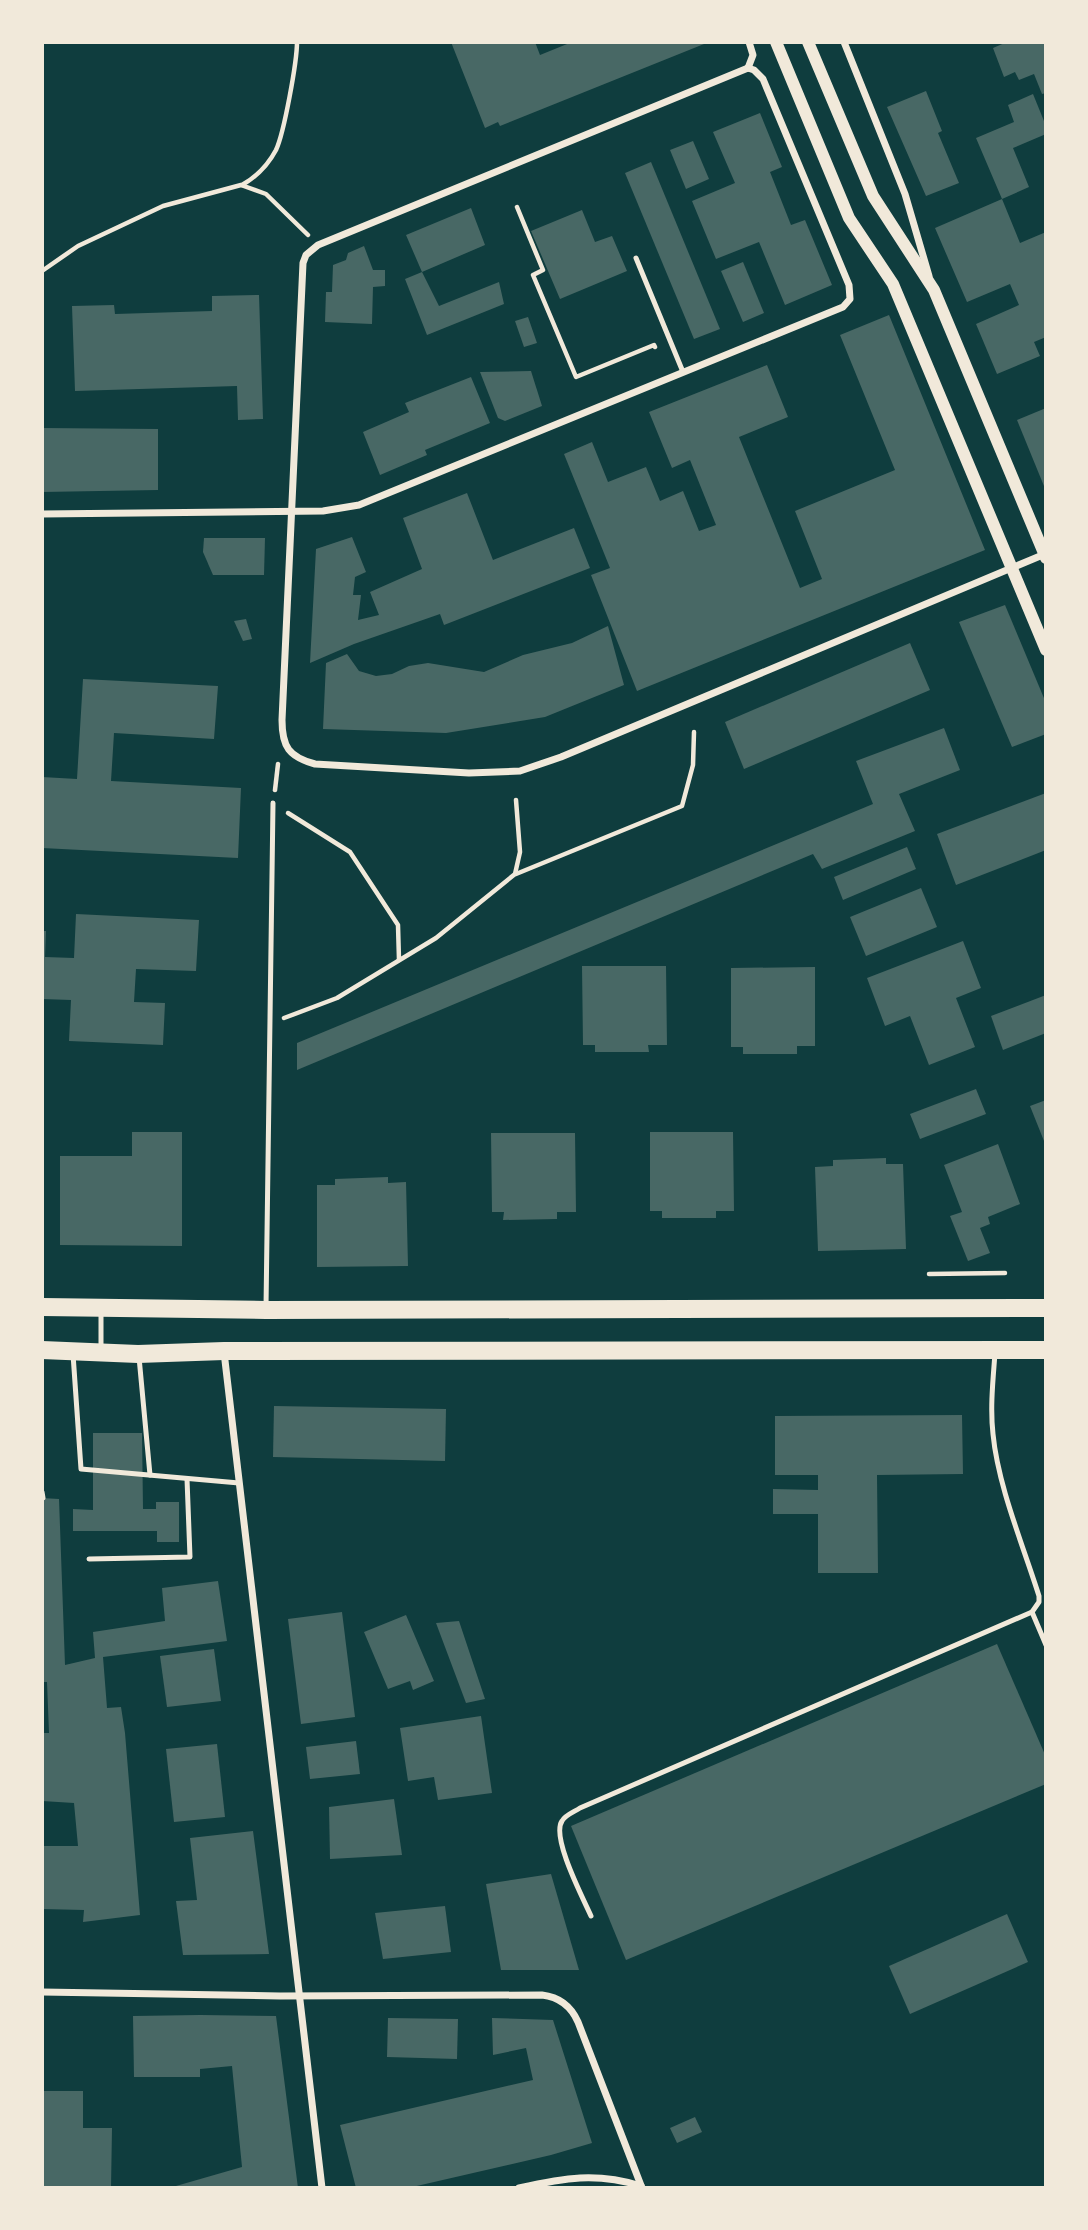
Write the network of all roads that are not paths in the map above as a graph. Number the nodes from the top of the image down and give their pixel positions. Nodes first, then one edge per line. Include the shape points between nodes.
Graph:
1 (749, 42) edge
2 (776, 42) edge
3 (808, 42) edge
4 (844, 42) edge
5 (748, 68) junction
6 (636, 258) dead end
7 (934, 290) junction
8 (684, 372) junction
9 (293, 511) junction
10 (42, 514) edge
11 (1045, 556) edge
12 (1011, 567) junction
13 (1046, 650) edge
14 (273, 803) road end
15 (42, 1307) edge
16 (102, 1307) junction
17 (1046, 1308) edge
18 (266, 1310) junction
19 (42, 1350) edge
20 (996, 1350) junction
21 (1046, 1350) edge
22 (73, 1351) junction
23 (224, 1351) junction
24 (101, 1352) junction
25 (138, 1354) junction
26 (150, 1475) junction
27 (187, 1479) junction
28 (240, 1483) junction
29 (42, 1492) edge
30 (43, 1498) edge
31 (89, 1559) dead end
32 (1032, 1612) junction
33 (1046, 1645) edge
34 (591, 1916) dead end
35 (42, 1992) edge
36 (298, 1996) junction
37 (642, 2187) edge
38 (322, 2188) edge
39 (519, 2188) edge
40 (650, 2188) edge

1 - 5 street via 753,55
2 - 12 street via 849,218 893,284
3 - 7 street via 873,196
4 - 7 street via 905,194
5 - 8 street via 763,79 849,285 850,299 839,309
5 - 9 street via 318,245 306,255
6 - 8 lane
7 - 11 street
8 - 9 street via 359,505
9 - 10 street
9 - 12 street via 282,735 299,760 315,764 469,774 520,771
11 - 12 street
12 - 13 street
14 - 18 lane
15 - 16 main road
16 - 18 main road
16 - 24 lane
17 - 18 main road
19 - 22 main road
20 - 21 main road
20 - 23 main road
20 - 32 lane via 992,1397 995,1445 1039,1595
22 - 24 main road
22 - 26 lane via 81,1469
23 - 25 main road
23 - 28 street
24 - 25 main road
25 - 26 lane
26 - 27 lane
27 - 28 lane
27 - 31 lane via 190,1557
28 - 36 street
29 - 30 lane
32 - 33 lane
32 - 34 lane via 566,1817 559,1828 561,1844
35 - 36 street
36 - 37 street via 557,1998 578,2022
36 - 38 street
37 - 39 street via 597,2176
37 - 40 lane

